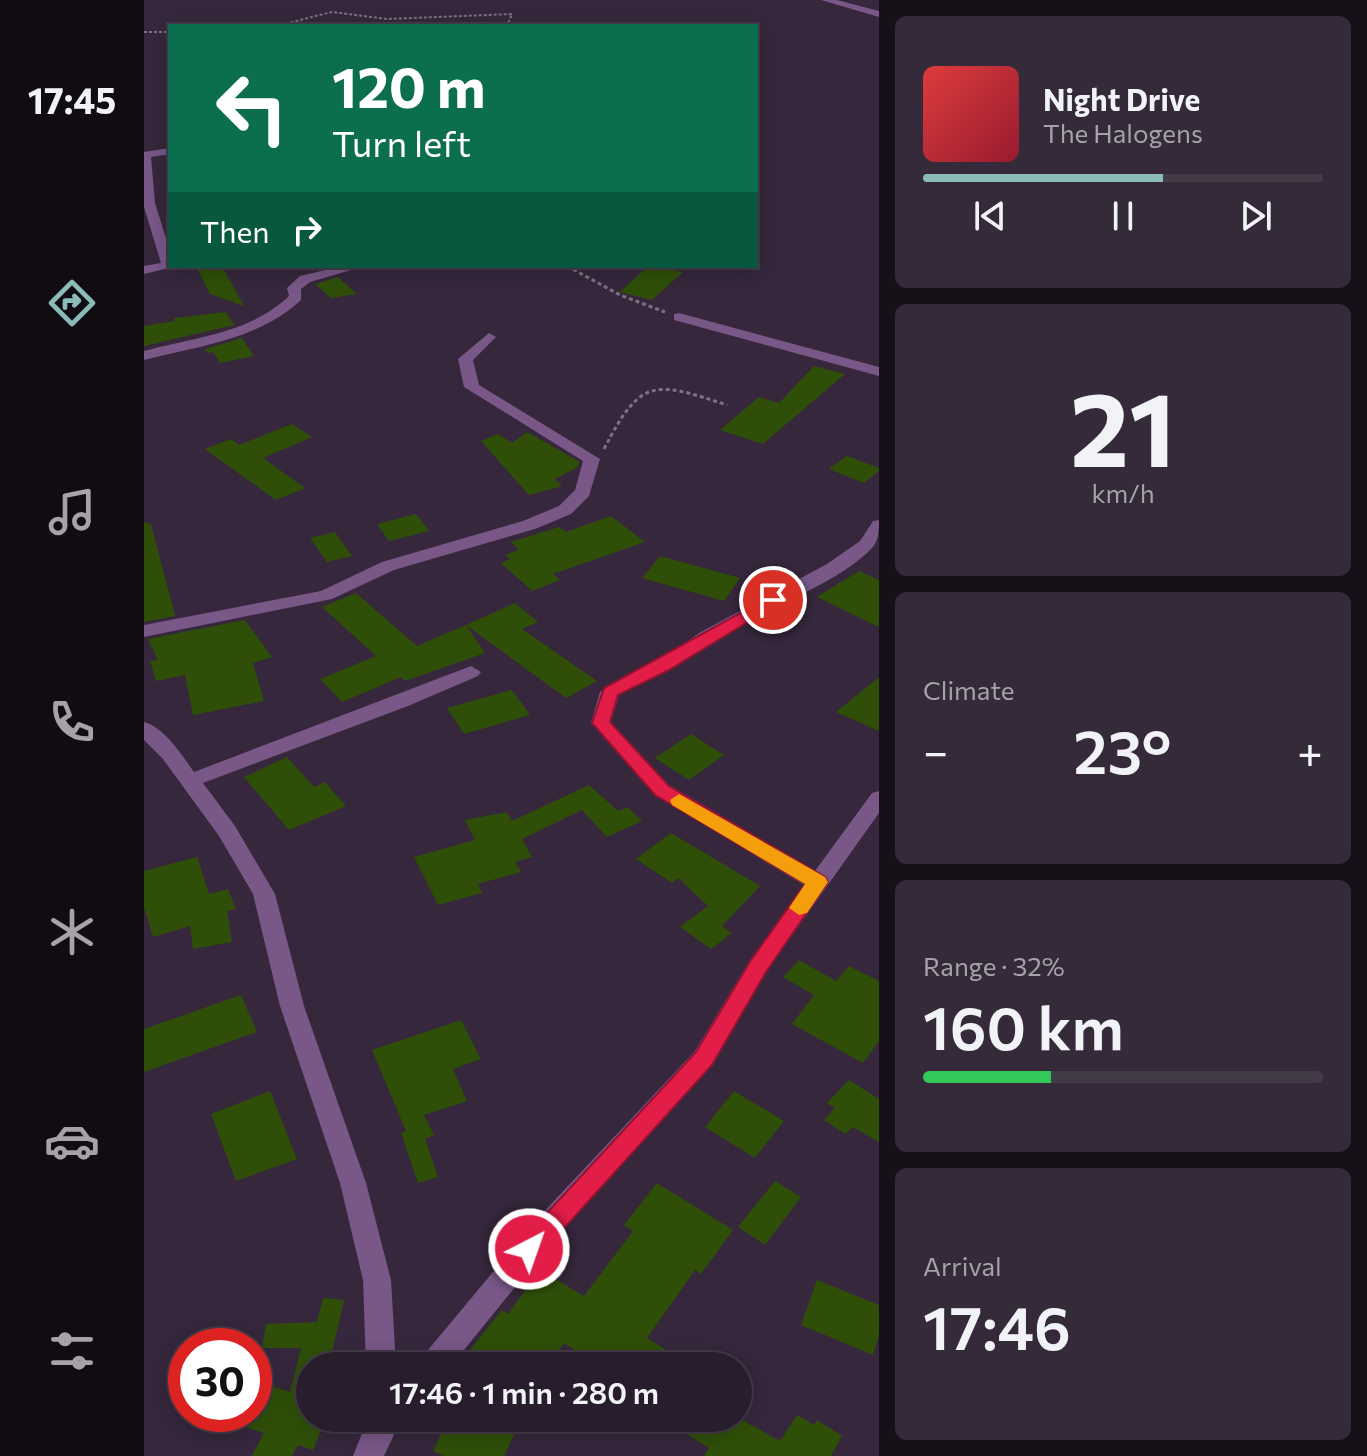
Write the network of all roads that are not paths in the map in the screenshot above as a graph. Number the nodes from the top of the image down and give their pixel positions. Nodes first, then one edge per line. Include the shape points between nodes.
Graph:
1 (826, 0) edge
2 (879, 1) edge
3 (867, 9) junction
4 (879, 14) edge
5 (168, 151) edge
6 (144, 155) edge
7 (168, 263) edge
8 (168, 266) edge
9 (342, 268) edge
10 (144, 270) edge
11 (679, 317) road end
12 (489, 337) dead end
13 (144, 356) edge
14 (879, 372) edge
15 (879, 525) edge
16 (144, 631) edge
17 (471, 672) dead end
18 (144, 728) edge
19 (189, 781) junction
20 (879, 798) edge
21 (817, 882) junction
22 (380, 1352) edge
23 (444, 1352) edge
24 (380, 1432) edge
25 (368, 1456) edge

1 - 3 street
2 - 3 street
3 - 4 street
5 - 6 street
6 - 7 street via 149,203
8 - 10 street
9 - 13 street via 305,279 294,288 296,297 282,313 230,335
11 - 14 street
12 - 16 street via 465,359 472,387 592,459 583,492 565,510 388,566 326,595
15 - 21 street via 866,545 833,568 610,692 601,723 662,790
17 - 19 street
18 - 19 street
19 - 22 street via 227,831 264,894 292,1006 353,1183 377,1280
20 - 21 street
21 - 23 street via 758,966 704,1058 548,1226
24 - 25 street

